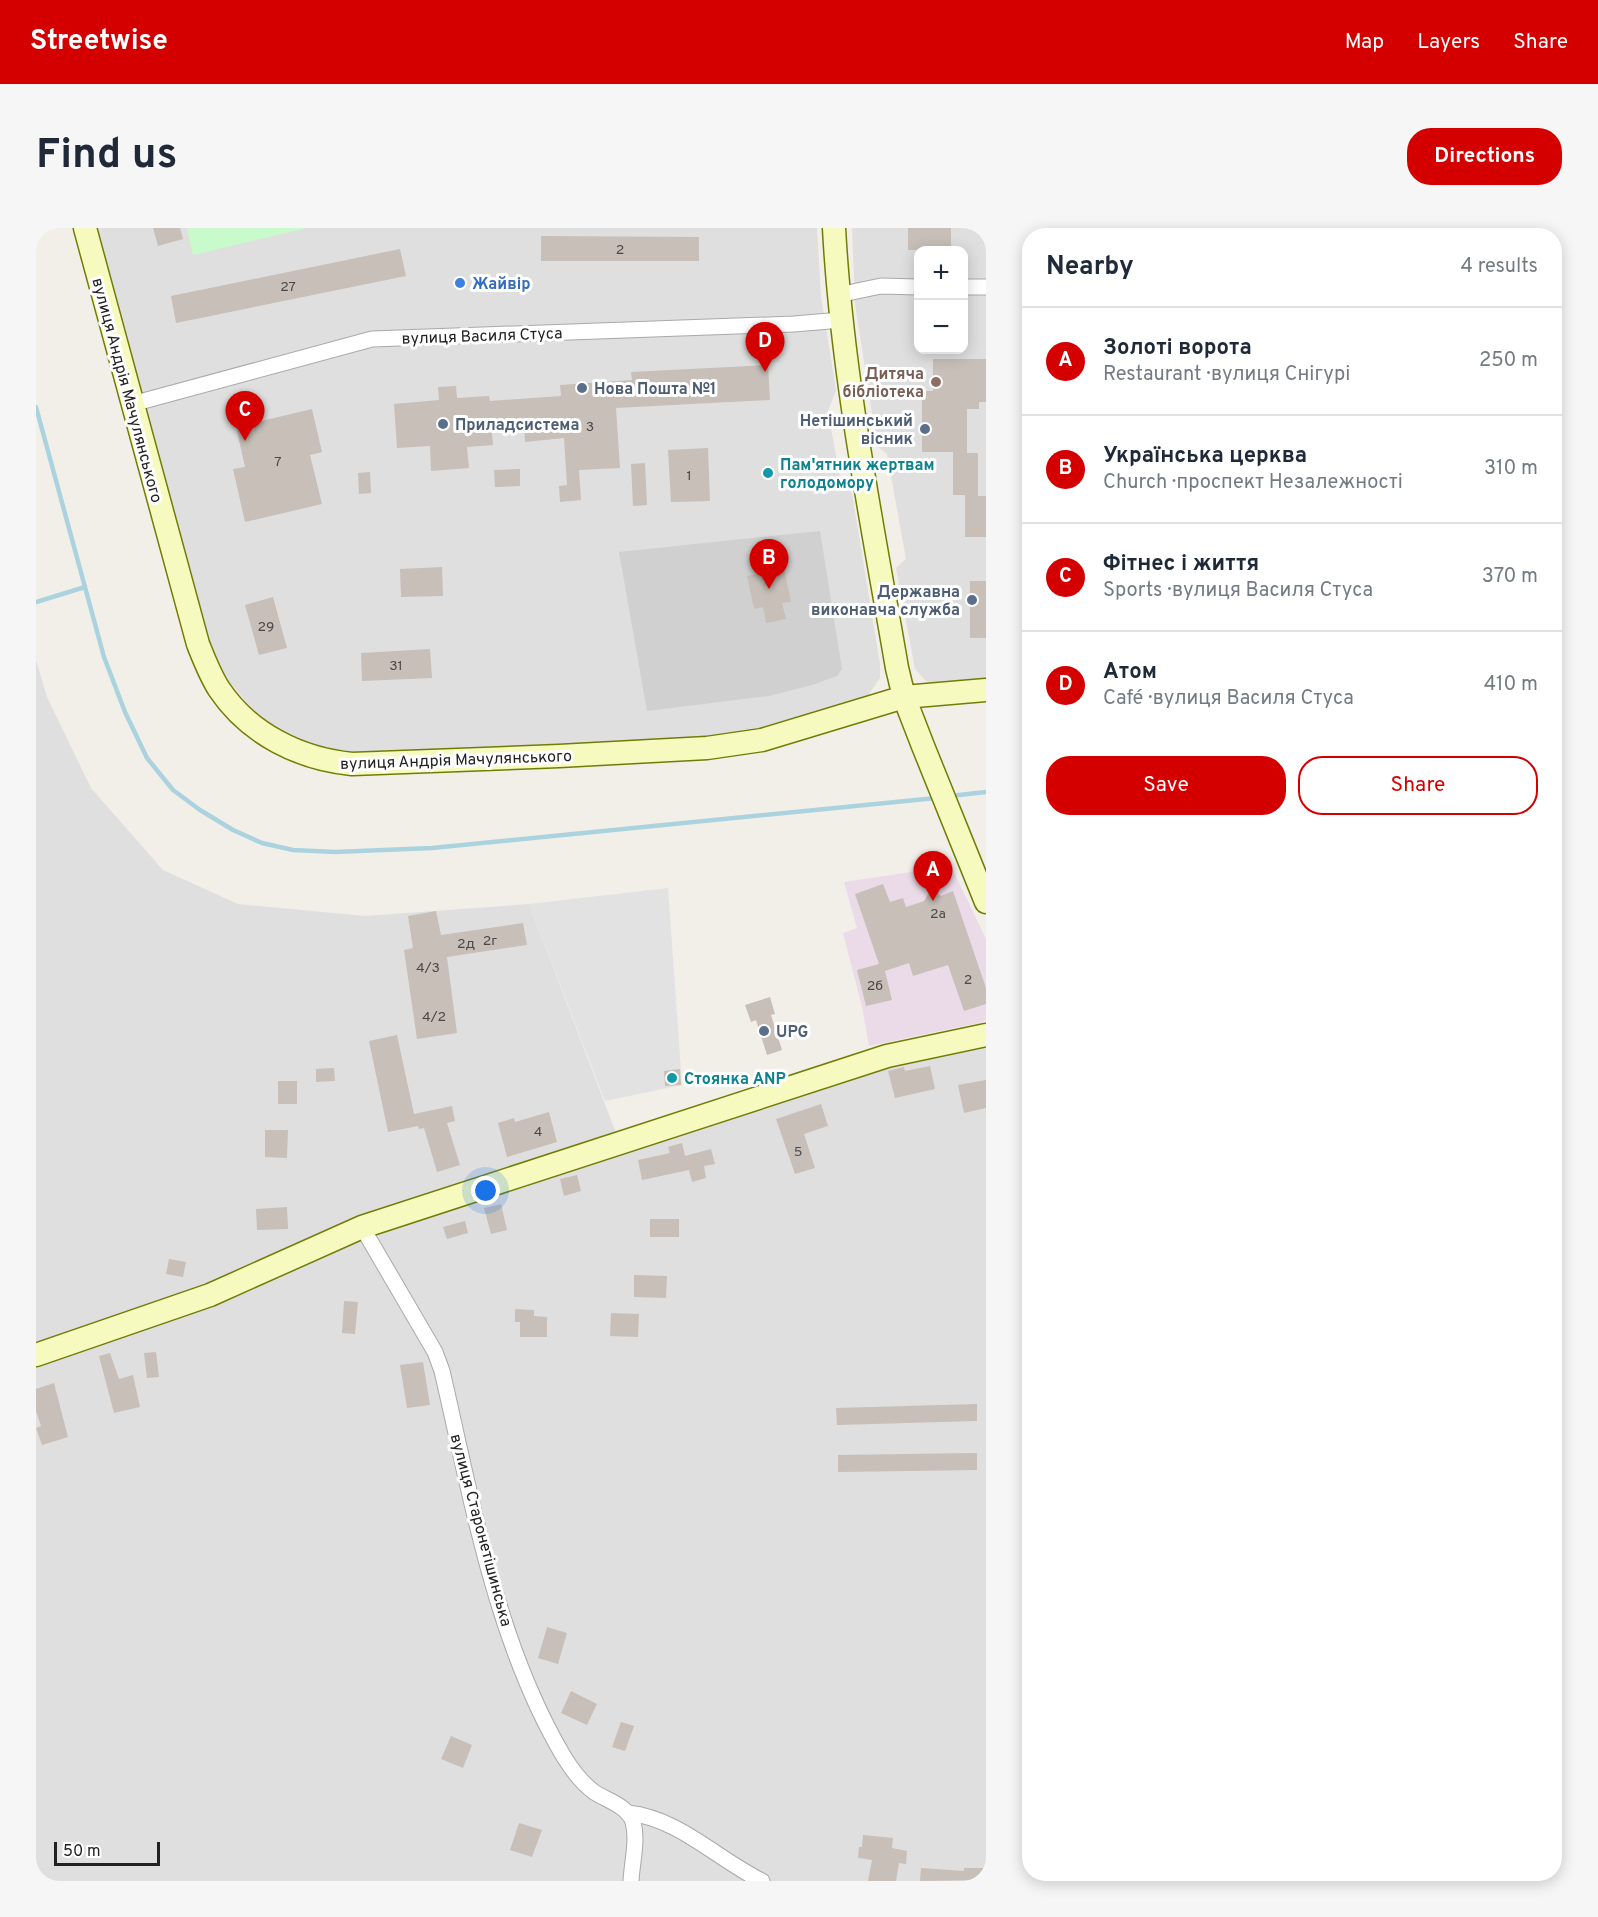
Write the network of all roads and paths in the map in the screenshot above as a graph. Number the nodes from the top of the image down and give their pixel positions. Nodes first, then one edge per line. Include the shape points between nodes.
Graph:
1 (85, 228) edge
2 (834, 228) edge
3 (914, 287) edge
4 (968, 287) edge
5 (986, 287) edge
6 (838, 295) junction
7 (841, 320) junction
8 (132, 404) junction
9 (986, 690) edge
10 (904, 697) junction
11 (986, 902) edge
12 (982, 1037) edge
13 (362, 1227) junction
14 (36, 1355) edge
15 (628, 1813) junction
16 (631, 1881) edge
17 (762, 1881) edge

1 - 8 main road, вулиця Андрія Мачулянського
2 - 6 main road
3 - 6 street via 881,286
4 - 5 street
6 - 7 main road
7 - 8 street, вулиця Василя Стуса via 372,339
7 - 10 main road
8 - 10 main road, вулиця Андрія Мачулянського via 198,644 209,671 238,712 281,744 306,756 328,762 386,764 707,748 762,740
9 - 10 main road, вулиця Андрія Мачулянського
10 - 11 main road
12 - 13 main road via 876,1060
13 - 14 main road via 210,1295
13 - 15 street, вулиця Старонетішинська via 435,1352 442,1371 470,1498 514,1649 534,1700 575,1774 593,1791
15 - 16 street via 634,1834
15 - 17 street, вулиця Старонетішинська via 671,1826

